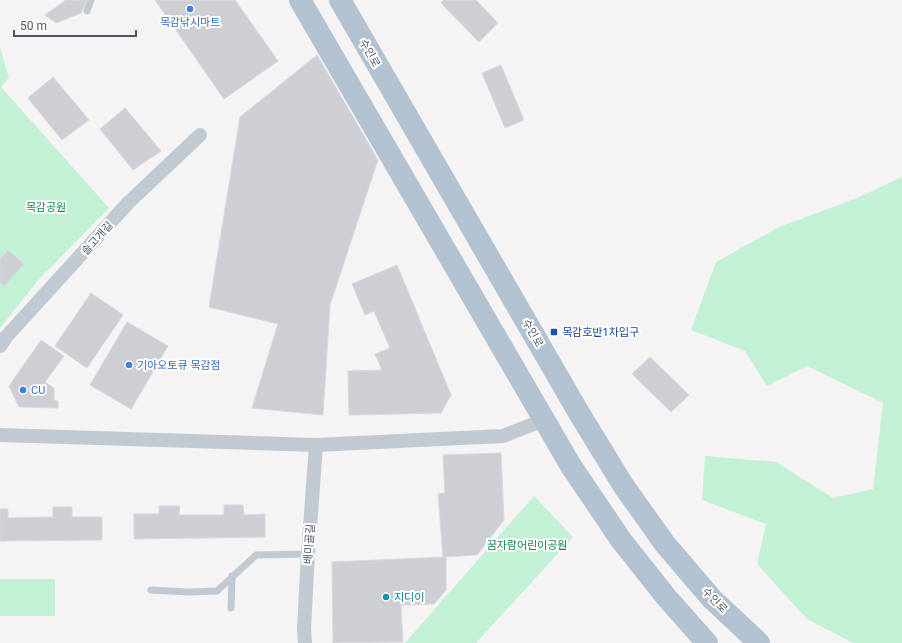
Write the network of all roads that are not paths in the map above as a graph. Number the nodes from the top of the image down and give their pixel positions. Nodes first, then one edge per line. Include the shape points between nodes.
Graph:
1 (91, 0) edge
2 (300, 0) edge
3 (340, 0) edge
4 (87, 11) dead end
5 (200, 134) dead end
6 (0, 346) edge
7 (544, 420) junction
8 (0, 435) edge
9 (316, 444) junction
10 (308, 554) junction
11 (232, 576) junction
12 (151, 590) dead end
13 (231, 608) dead end
14 (305, 643) edge
15 (707, 643) edge
16 (759, 643) edge

1 - 4 lane
2 - 7 main road
3 - 16 main road, 수인로 via 623,485 665,544 712,599
5 - 6 street, 솔고개길 via 129,202
7 - 9 street via 503,436
7 - 15 main road via 620,540
8 - 9 street
9 - 10 street, 배미골길
10 - 11 lane via 256,555
10 - 14 street, 배미골길
11 - 12 lane via 217,591
11 - 13 lane

